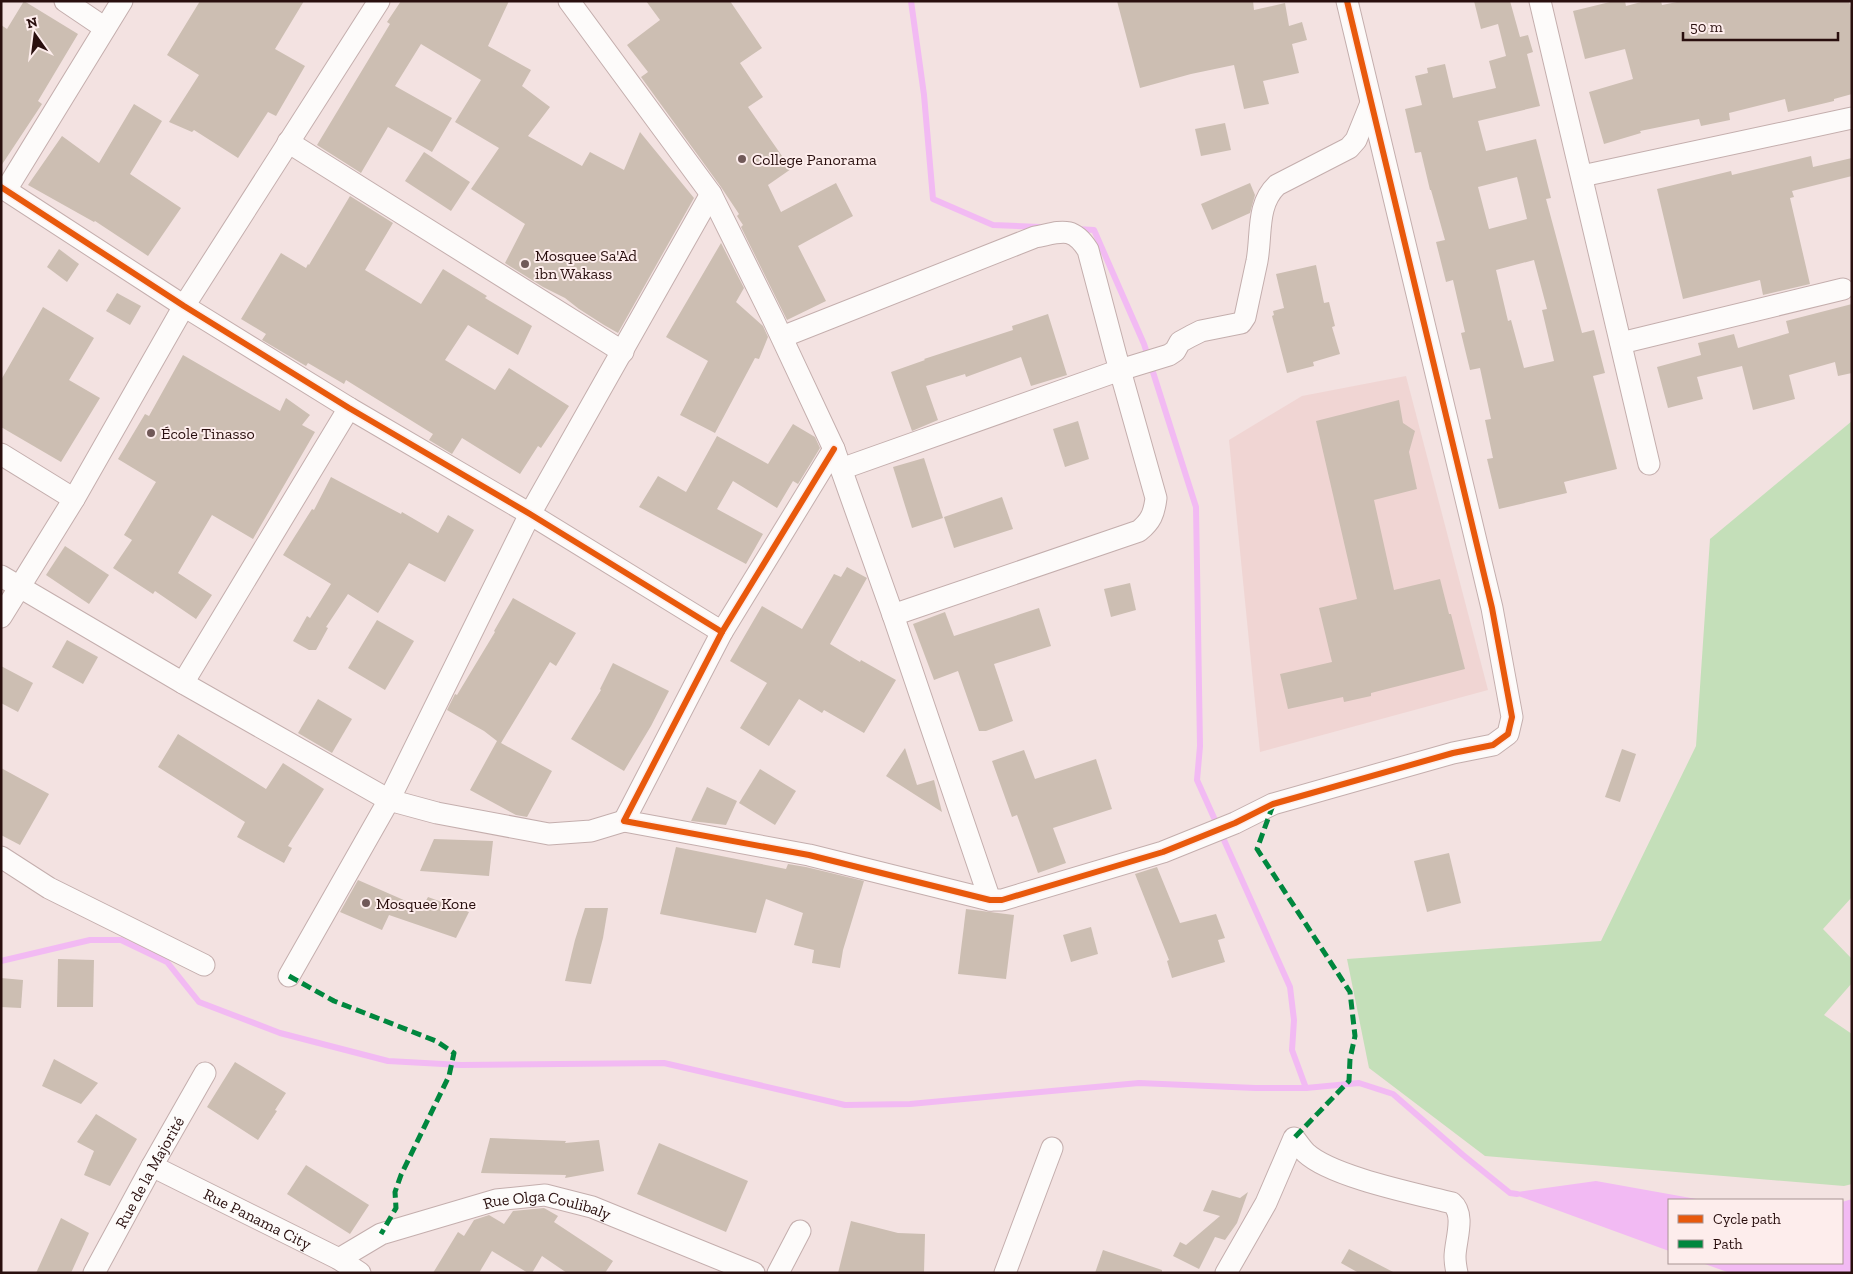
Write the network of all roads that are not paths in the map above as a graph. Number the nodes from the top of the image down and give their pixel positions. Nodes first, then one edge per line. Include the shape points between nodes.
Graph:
1 (65, 1) edge
2 (122, 1) edge
3 (379, 1) edge
4 (569, 1) edge
5 (1347, 1) edge
6 (1544, 2) edge
7 (105, 28) junction
8 (1371, 103) junction
9 (1852, 118) edge
10 (288, 142) junction
11 (1582, 176) junction
12 (3, 188) edge
13 (711, 194) junction
14 (1843, 289) dead end
15 (184, 306) junction
16 (782, 337) junction
17 (1621, 343) junction
18 (623, 352) junction
19 (1120, 370) junction
20 (348, 408) junction
21 (834, 449) junction
22 (1, 454) edge
23 (1650, 464) dead end
24 (841, 469) junction
25 (74, 500) junction
26 (530, 514) junction
27 (10, 581) edge
28 (893, 615) junction
29 (1, 617) edge
30 (722, 632) junction
31 (183, 684) junction
32 (389, 800) junction
33 (624, 821) junction
34 (1, 857) edge
35 (990, 900) junction
36 (204, 965) dead end
37 (289, 976) dead end
38 (205, 1073) dead end
39 (1052, 1148) dead end
40 (152, 1166) junction
41 (800, 1231) dead end
42 (339, 1259) junction
43 (94, 1273) edge
44 (360, 1273) edge
45 (754, 1273) edge
46 (778, 1273) edge
47 (1005, 1273) edge
48 (1226, 1273) edge
49 (1457, 1273) edge

1 - 7 street
2 - 7 street
3 - 10 street
4 - 13 street
5 - 8 street
6 - 11 street
7 - 12 street
8 - 19 street via 1356,140 1349,148 1277,185 1270,192 1262,212 1257,259 1245,318 1241,323 1201,331 1180,342 1170,355
8 - 35 street via 1492,608 1512,717 1508,734 1493,745 1452,753 1273,804 1162,852 1002,900
9 - 11 street
10 - 15 street
10 - 18 street
11 - 17 street
12 - 15 street
13 - 16 street
13 - 18 street
14 - 17 street
15 - 20 street
15 - 25 street
16 - 19 street via 1035,237 1070,232 1080,237 1088,250
16 - 21 street
17 - 23 street
18 - 26 street
19 - 24 street
19 - 28 street via 1156,498 1149,523 1139,531
20 - 26 street
20 - 31 street
21 - 24 street
21 - 30 street
22 - 25 street
24 - 28 street
25 - 27 street
26 - 30 street
26 - 32 street
27 - 29 street
27 - 31 street
28 - 35 street
30 - 33 street
31 - 32 street
32 - 33 street via 437,813 549,834 591,831
32 - 37 street
33 - 35 street via 809,855
34 - 36 street via 49,888
38 - 40 street, Rue de la Majorité
39 - 47 street
40 - 42 street, Rue Panama City
40 - 43 street, Rue de la Majorité
41 - 46 street
42 - 44 street, Rue Panama City
42 - 45 street, Rue Olga Coulibaly via 381,1234 496,1200 545,1195 592,1207
48 - 49 street via 1266,1203 1294,1138 1307,1154 1334,1169 1457,1207

